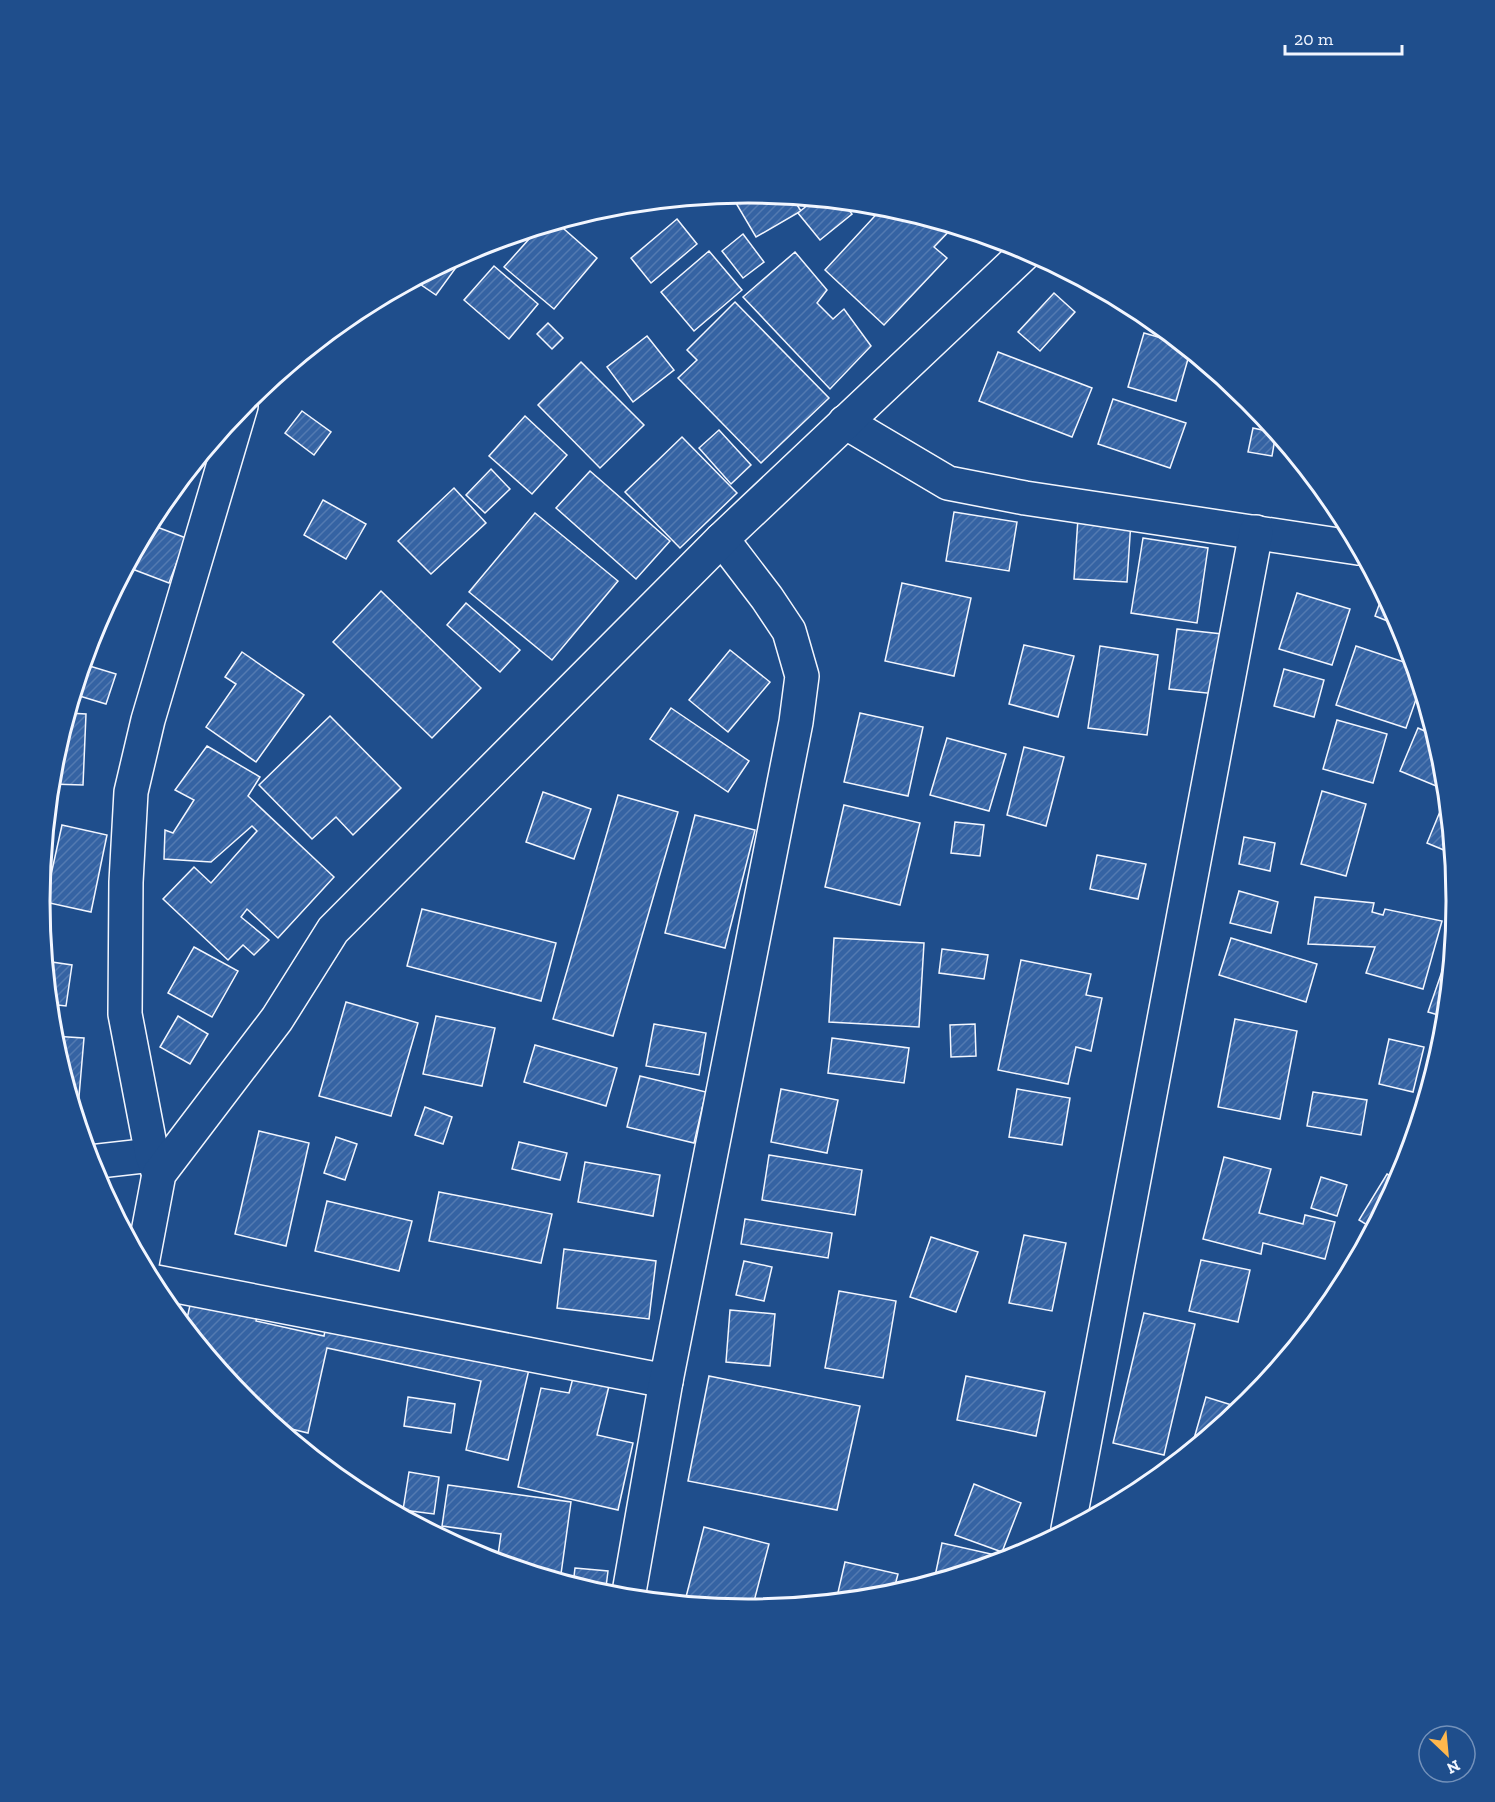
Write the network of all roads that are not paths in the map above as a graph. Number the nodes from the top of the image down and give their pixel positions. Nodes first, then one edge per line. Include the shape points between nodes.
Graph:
1 (1019, 258) edge
2 (845, 422) junction
3 (234, 429) edge
4 (1256, 532) junction
5 (722, 538) junction
6 (1349, 547) edge
7 (101, 1162) edge
8 (155, 1164) junction
9 (144, 1251) edge
10 (164, 1283) edge
11 (666, 1381) junction
12 (1070, 1519) edge
13 (630, 1589) edge

1 - 2 main road
2 - 4 main road via 948,483
2 - 5 main road
3 - 8 main road via 148,720 131,792 125,1014
4 - 6 main road
4 - 12 main road
5 - 8 main road via 333,930 277,1019
5 - 11 main road via 789,631 802,676
7 - 8 main road
8 - 9 main road
10 - 11 main road
11 - 13 main road

